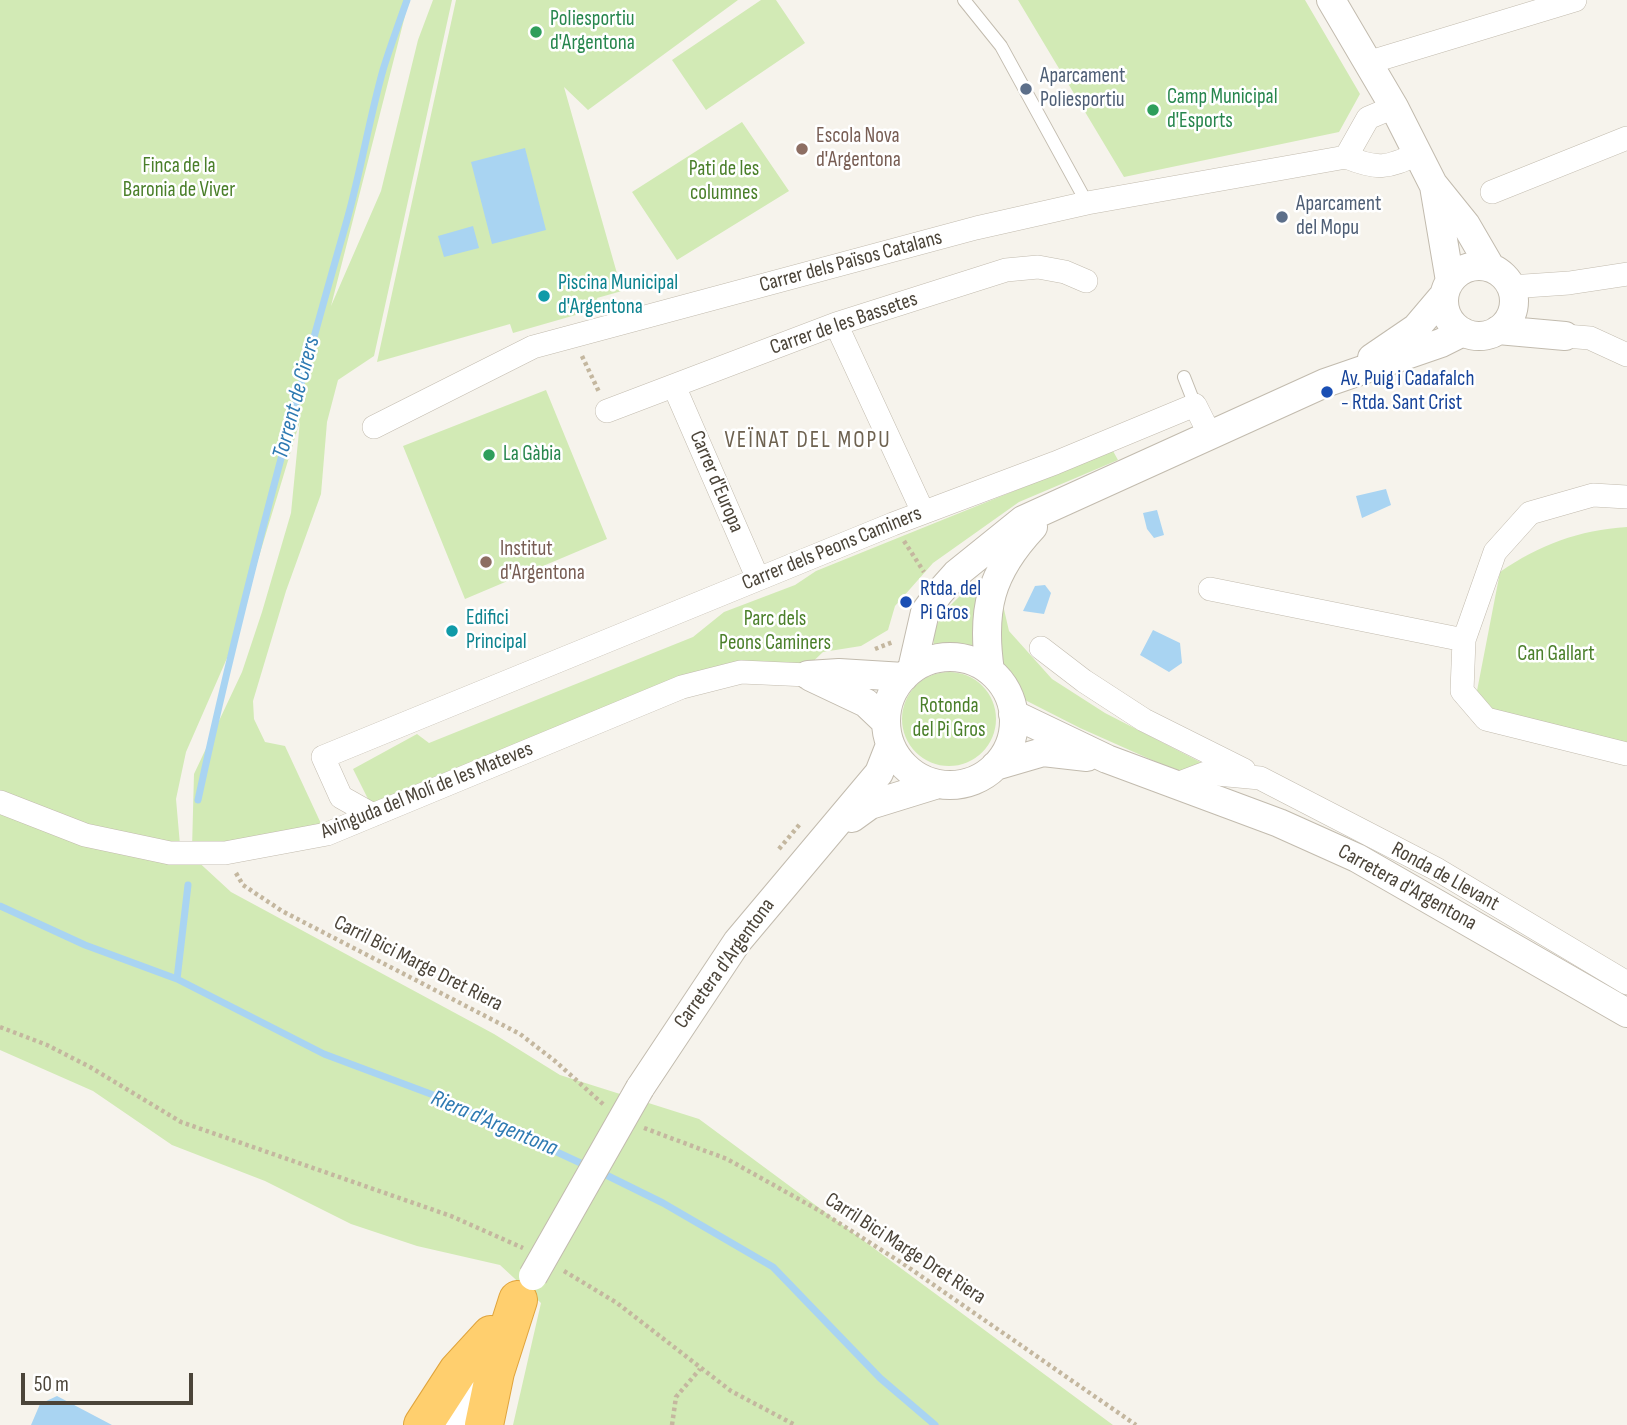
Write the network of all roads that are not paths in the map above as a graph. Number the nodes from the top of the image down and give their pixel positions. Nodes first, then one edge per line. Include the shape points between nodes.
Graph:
1 (964, 0) edge
2 (1331, 0) edge
3 (1575, 0) edge
4 (1367, 63) junction
5 (1394, 107) junction
6 (1627, 138) edge
7 (1417, 154) junction
8 (1346, 157) junction
9 (1433, 184) junction
10 (1492, 192) dead end
11 (1087, 203) junction
12 (1627, 274) edge
13 (1086, 281) dead end
14 (1505, 285) junction
15 (1447, 288) junction
16 (836, 324) junction
17 (1498, 330) junction
18 (1462, 332) junction
19 (1565, 336) junction
20 (1627, 355) edge
21 (1352, 371) junction
22 (1184, 377) dead end
23 (674, 386) junction
24 (1195, 405) junction
25 (607, 411) road end
26 (374, 427) dead end
27 (1209, 433) junction
28 (1627, 497) edge
29 (1060, 502) junction
30 (923, 512) junction
31 (758, 579) junction
32 (1210, 589) dead end
33 (1464, 640) junction
34 (1041, 648) dead end
35 (990, 671) junction
36 (908, 673) junction
37 (808, 675) junction
38 (1013, 714) junction
39 (888, 733) junction
40 (1627, 754) edge
41 (1107, 759) junction
42 (995, 766) junction
43 (1259, 778) junction
44 (1177, 783) junction
45 (938, 784) junction
46 (0, 802) edge
47 (373, 815) junction
48 (817, 847) junction
49 (1627, 983) edge
50 (1627, 1013) edge
51 (527, 1276) junction
52 (491, 1335) junction
53 (423, 1425) edge
54 (456, 1425) edge
55 (484, 1425) edge

1 - 11 lane via 1002,46
2 - 4 street
3 - 4 street
4 - 5 street
5 - 7 street
5 - 8 street via 1368,118
6 - 10 street
7 - 8 street, Carrer dels Països Catalans via 1391,166 1371,167
7 - 9 street
8 - 11 street, Carrer dels Països Catalans
9 - 14 street
9 - 15 street
11 - 26 street, Carrer dels Països Catalans via 976,228 533,347
12 - 14 street via 1569,284
13 - 16 street, Carrer de les Bassetes via 1038,267 1006,270
14 - 15 street via 1468,268
14 - 17 street via 1510,316
14 - 19 street
15 - 18 street via 1447,317
15 - 21 street via 1416,328
16 - 23 street, Carrer de les Bassetes
16 - 30 street
17 - 18 street via 1477,336
17 - 19 street
18 - 21 street via 1408,355
19 - 20 street via 1590,338
21 - 27 street
22 - 24 lane
23 - 25 street, Carrer de les Bassetes
23 - 31 street, Carrer d'Europa
24 - 27 street
24 - 30 street, Carrer dels Peons Caminers
27 - 29 street
28 - 33 street via 1593,495 1530,513 1495,552
29 - 35 street via 1011,552 1000,572 984,629
29 - 36 street via 1023,520 939,593 925,612
30 - 31 street, Carrer dels Peons Caminers
31 - 47 street, Carrer dels Peons Caminers via 323,757 341,797
32 - 33 street
33 - 40 street via 1462,691 1486,719
34 - 43 street, Ronda de Llevant via 1144,720
35 - 36 street via 954,657 934,659
35 - 38 street via 1006,690
36 - 37 street
36 - 39 street via 890,698
37 - 39 street via 866,703
37 - 47 street, Avinguda del Molí de les Mateves via 741,672 682,687
38 - 41 street
38 - 42 street via 1010,742
39 - 45 street via 900,761 913,774
39 - 48 street via 879,772
41 - 42 street via 1043,752
41 - 44 street, Carretera d'Argentona
42 - 45 street via 969,782
43 - 44 street, Ronda de Llevant via 1206,773
43 - 49 street, Ronda de Llevant via 1438,870
44 - 50 street, Carretera d'Argentona via 1357,858
45 - 48 street via 870,804
46 - 47 street, Avinguda del Molí de les Mateves via 85,835 170,853 225,853 327,834
48 - 51 street, Carretera d'Argentona, bridge via 737,942 640,1088
51 - 52 street, Carretera d'Argentona
51 - 55 highway via 495,1371
52 - 53 highway via 458,1371
52 - 54 street

